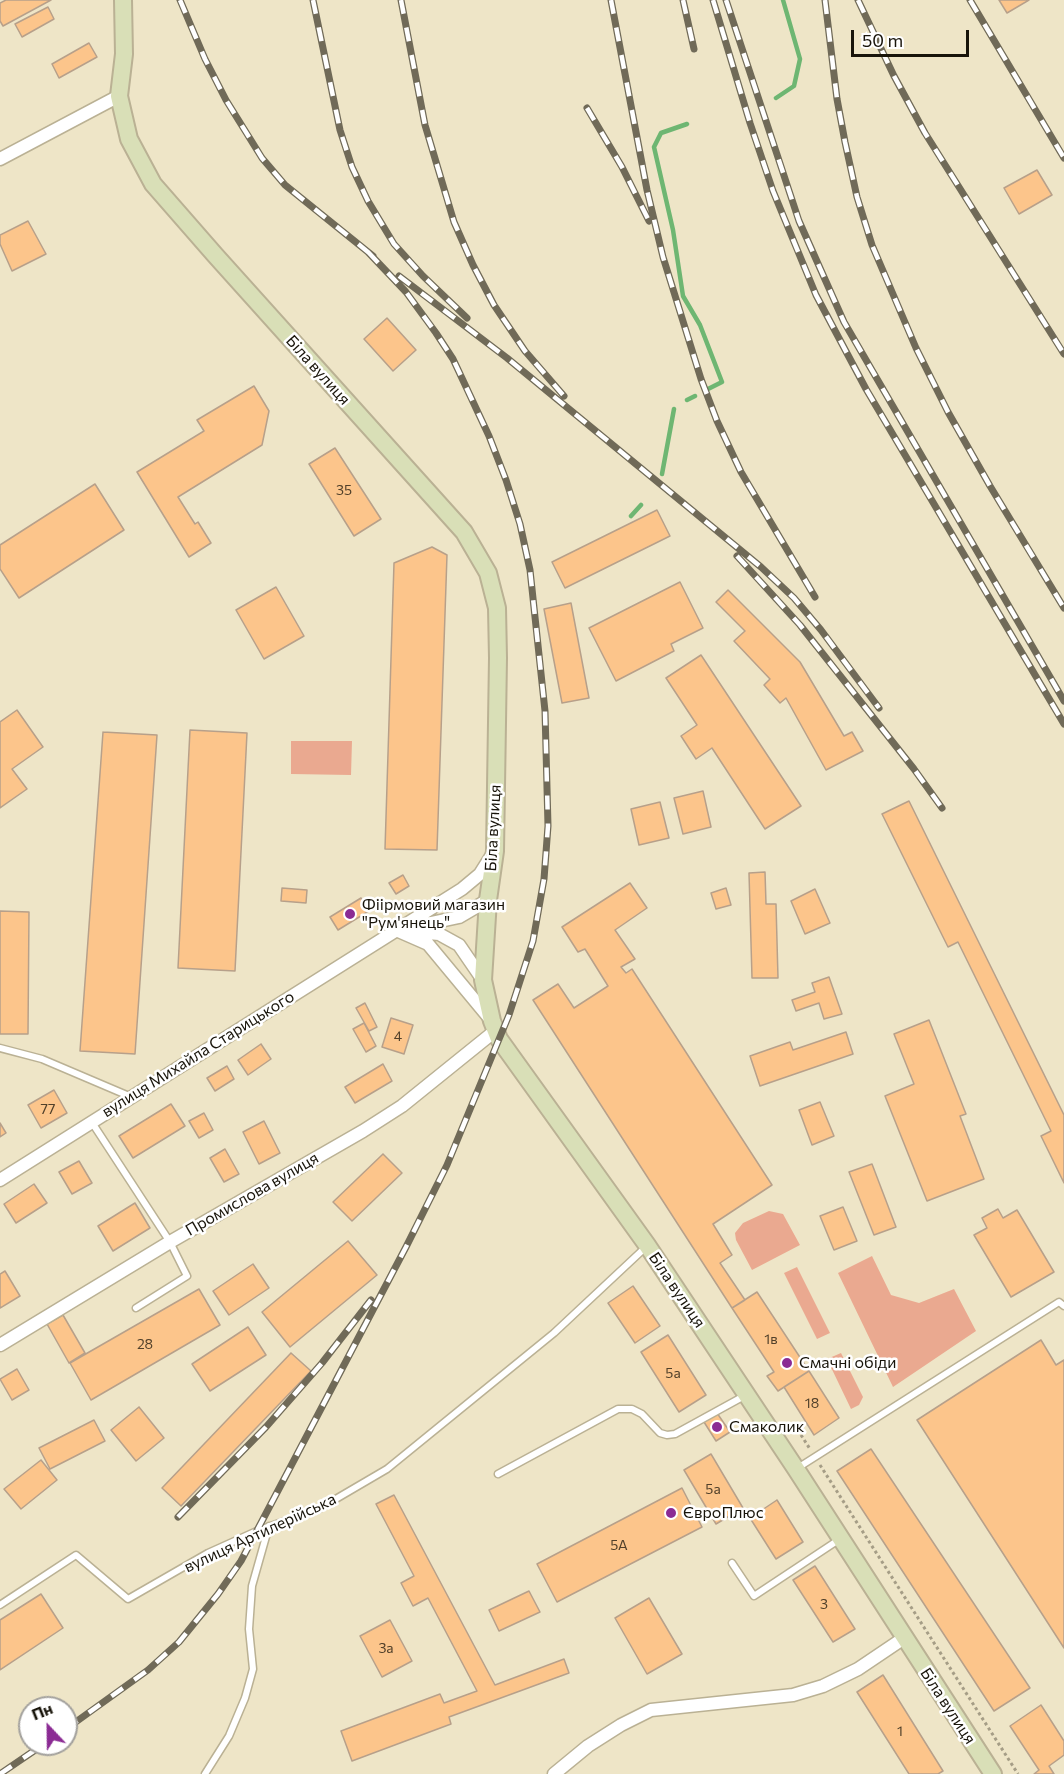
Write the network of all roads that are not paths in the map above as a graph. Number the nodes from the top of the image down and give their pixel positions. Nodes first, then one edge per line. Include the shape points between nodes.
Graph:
1 (123, 0) edge
2 (119, 96) junction
3 (0, 159) edge
4 (495, 851) junction
5 (488, 900) junction
6 (396, 930) junction
7 (483, 980) junction
8 (494, 1026) junction
9 (0, 1048) edge
10 (129, 1096) junction
11 (91, 1121) junction
12 (0, 1179) edge
13 (170, 1242) junction
14 (647, 1245) junction
15 (1064, 1306) edge
16 (136, 1308) dead end
17 (0, 1345) edge
18 (746, 1394) junction
19 (796, 1469) junction
20 (498, 1474) dead end
21 (269, 1526) junction
22 (840, 1538) junction
23 (732, 1563) dead end
24 (0, 1605) edge
25 (904, 1638) junction
26 (205, 1774) edge
27 (554, 1774) edge
28 (993, 1774) edge

1 - 2 street, Біла вулиця via 124,54
2 - 3 street
2 - 4 street, Біла вулиця via 129,139 153,184 464,532 488,573 497,608 498,638
4 - 5 street, Біла вулиця
4 - 6 street, вулиця Михайла Старицького via 480,874 462,889
5 - 6 street, вулиця Михайла Старицького via 459,917
5 - 7 street, Біла вулиця
6 - 7 street via 439,934 459,945
6 - 8 street via 428,944
6 - 10 street, вулиця Михайла Старицького
7 - 8 street, Біла вулиця
8 - 13 street, Промислова вулиця via 402,1106
8 - 14 street, Біла вулиця via 499,1040
9 - 10 lane via 42,1059
10 - 11 street, вулиця Михайла Старицького
11 - 12 street, вулиця Михайла Старицького
11 - 13 lane
13 - 16 lane via 187,1276
13 - 17 street, Промислова вулиця
14 - 18 street, Біла вулиця
14 - 21 lane, вулиця Артилерійська via 554,1333 387,1469 317,1510
15 - 19 lane via 1059,1302
18 - 19 street, Біла вулиця
18 - 20 lane via 667,1435 642,1414 618,1409
19 - 22 street, Біла вулиця
21 - 24 lane, вулиця Артилерійська via 208,1553 128,1599 76,1555
21 - 26 lane via 252,1586 249,1629 253,1669 229,1736
22 - 23 lane via 754,1596
22 - 25 street, Біла вулиця
25 - 27 street via 858,1669 794,1695 651,1710 588,1746
25 - 28 street, Біла вулиця

